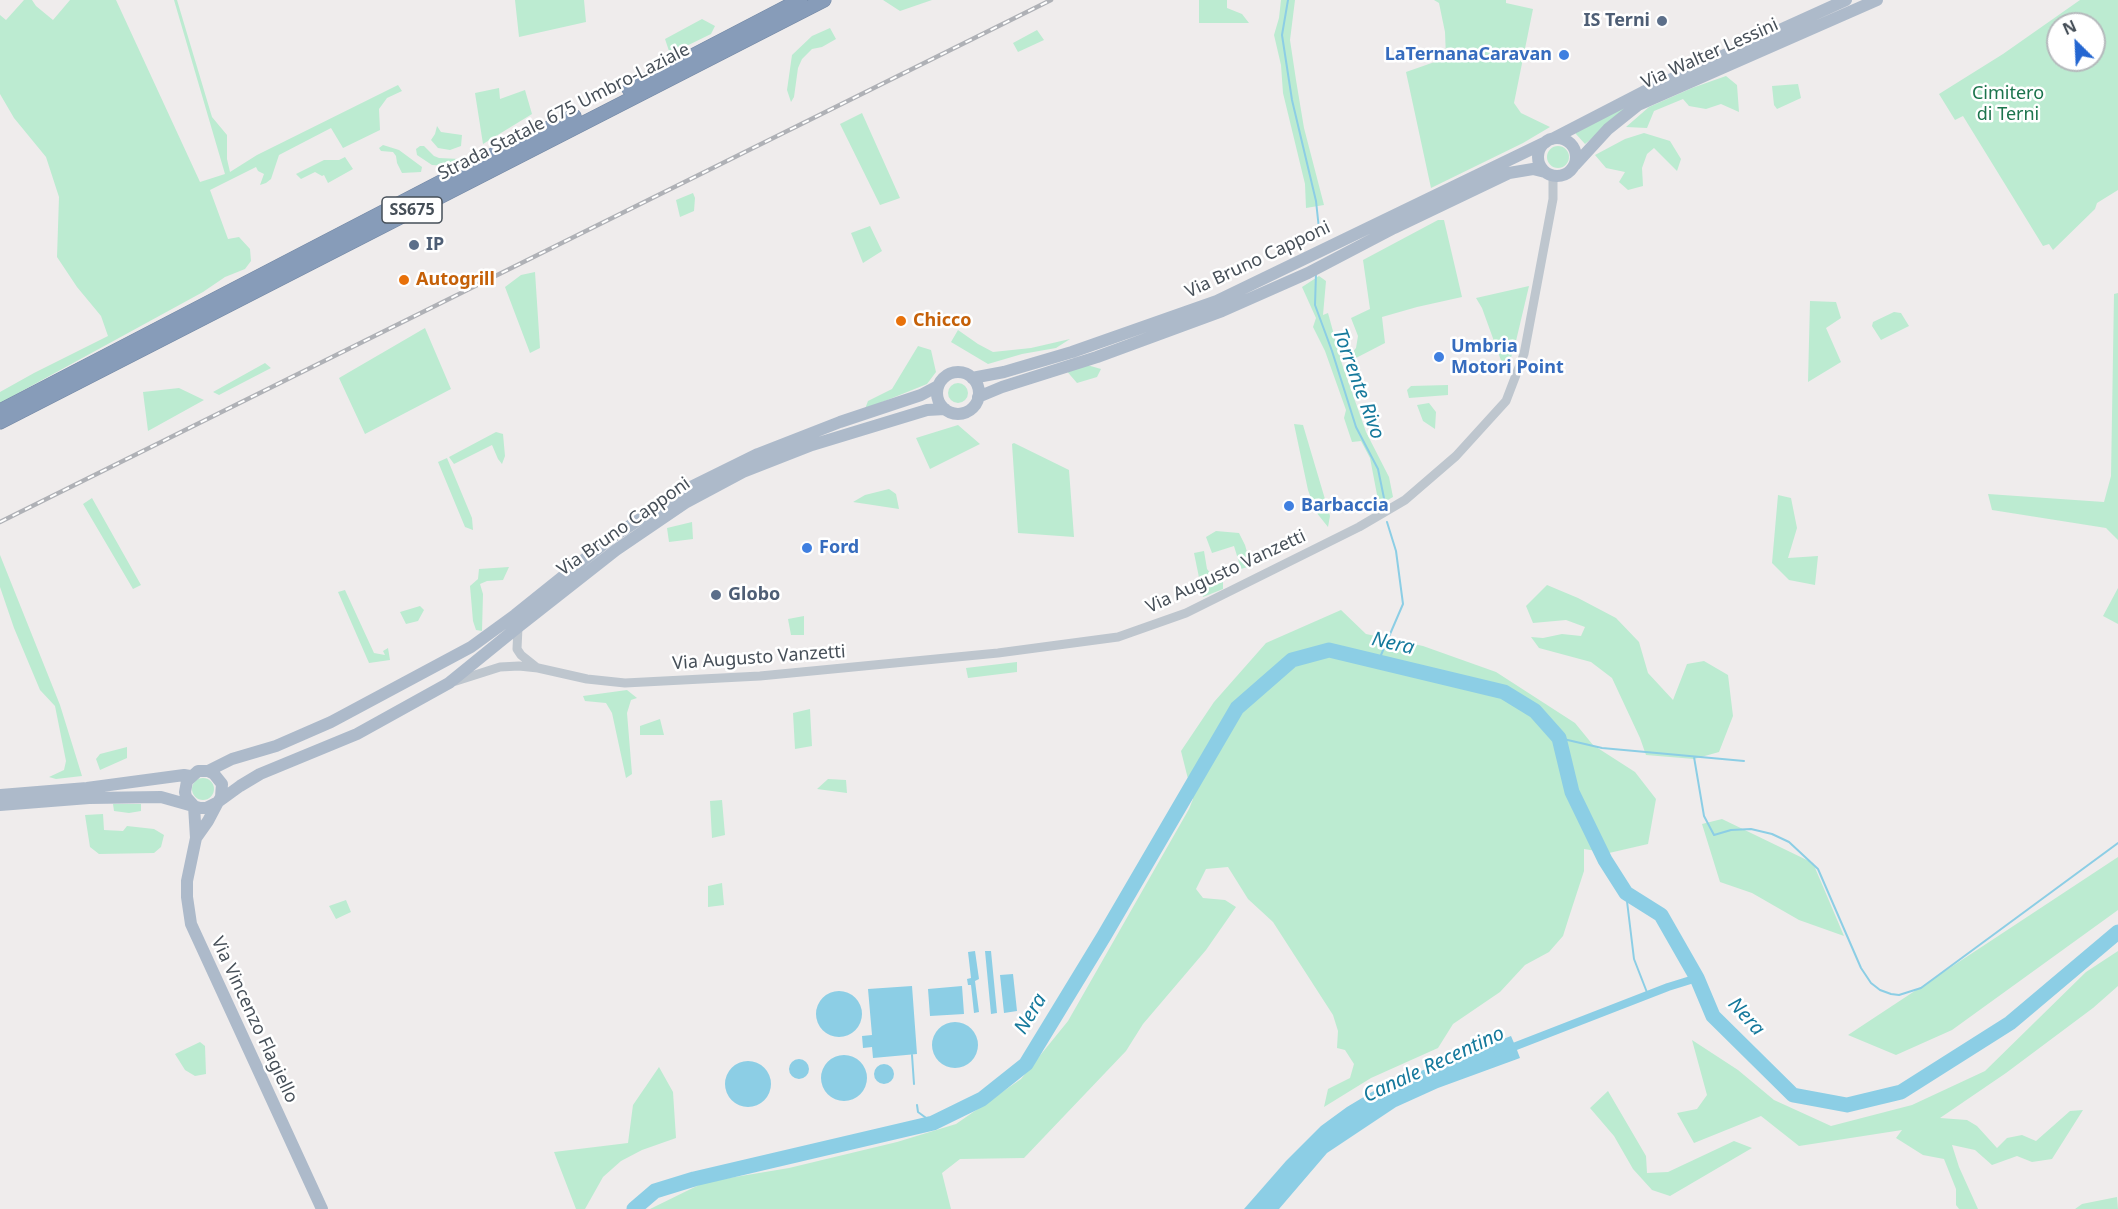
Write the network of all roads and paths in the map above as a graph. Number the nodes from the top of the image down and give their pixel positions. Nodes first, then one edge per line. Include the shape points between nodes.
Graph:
1 (800, 0) edge
2 (824, 0) edge
3 (1846, 0) edge
4 (1877, 0) edge
5 (1549, 140) junction
6 (1575, 165) junction
7 (1549, 174) junction
8 (972, 378) junction
9 (938, 386) junction
10 (978, 397) junction
11 (945, 409) junction
12 (0, 411) edge
13 (0, 422) edge
14 (518, 627) junction
15 (442, 663) junction
16 (538, 668) junction
17 (449, 683) junction
18 (208, 771) junction
19 (190, 776) junction
20 (0, 795) edge
21 (218, 802) junction
22 (0, 806) edge
23 (194, 806) junction
24 (196, 838) junction
25 (322, 1209) edge

1 - 12 highway, Strada Statale 675 Umbro-Laziale / SS675
2 - 13 highway, Strada Statale 675 Umbro-Laziale / SS675
3 - 5 main road, Via Walter Lessini via 1643,92
4 - 6 main road, Via Walter Lessini via 1638,105 1608,129
5 - 6 main road via 1564,139 1574,147
5 - 7 main road via 1538,157
5 - 8 main road, Via Bruno Capponi via 1217,301 1072,352
6 - 7 main road via 1566,174
7 - 10 main road, Via Bruno Capponi via 1533,169 1509,173 1308,273 1222,310
7 - 16 street, Via Augusto Vanzetti via 1553,199 1524,354 1506,401 1456,456 1405,500 1186,613 1118,637 750,677 625,683
8 - 9 main road, Via Bruno Capponi via 963,373 951,374
8 - 10 main road via 978,387
9 - 11 main road via 938,398
9 - 15 main road, Via Bruno Capponi via 758,454 683,491 634,522 515,615
10 - 11 main road, Via Bruno Capponi via 973,407 964,412
11 - 14 main road, Via Bruno Capponi via 927,410 812,445 743,472 685,503 616,550
14 - 16 street via 517,649
14 - 17 main road, Via Bruno Capponi
15 - 17 main road via 451,670
15 - 18 main road, Via Bruno Capponi via 331,722
16 - 17 street, Via Augusto Vanzetti via 500,667
17 - 21 main road, Via Bruno Capponi via 357,734 260,774
18 - 19 main road
18 - 21 main road via 222,784
19 - 20 main road
19 - 23 main road via 185,792
21 - 23 main road via 206,808
21 - 24 main road, Via Vincenzo Flagiello
22 - 23 main road via 89,798 161,798
23 - 24 main road, Via Vincenzo Flagiello
24 - 25 main road, Via Vincenzo Flagiello via 187,881 191,924

